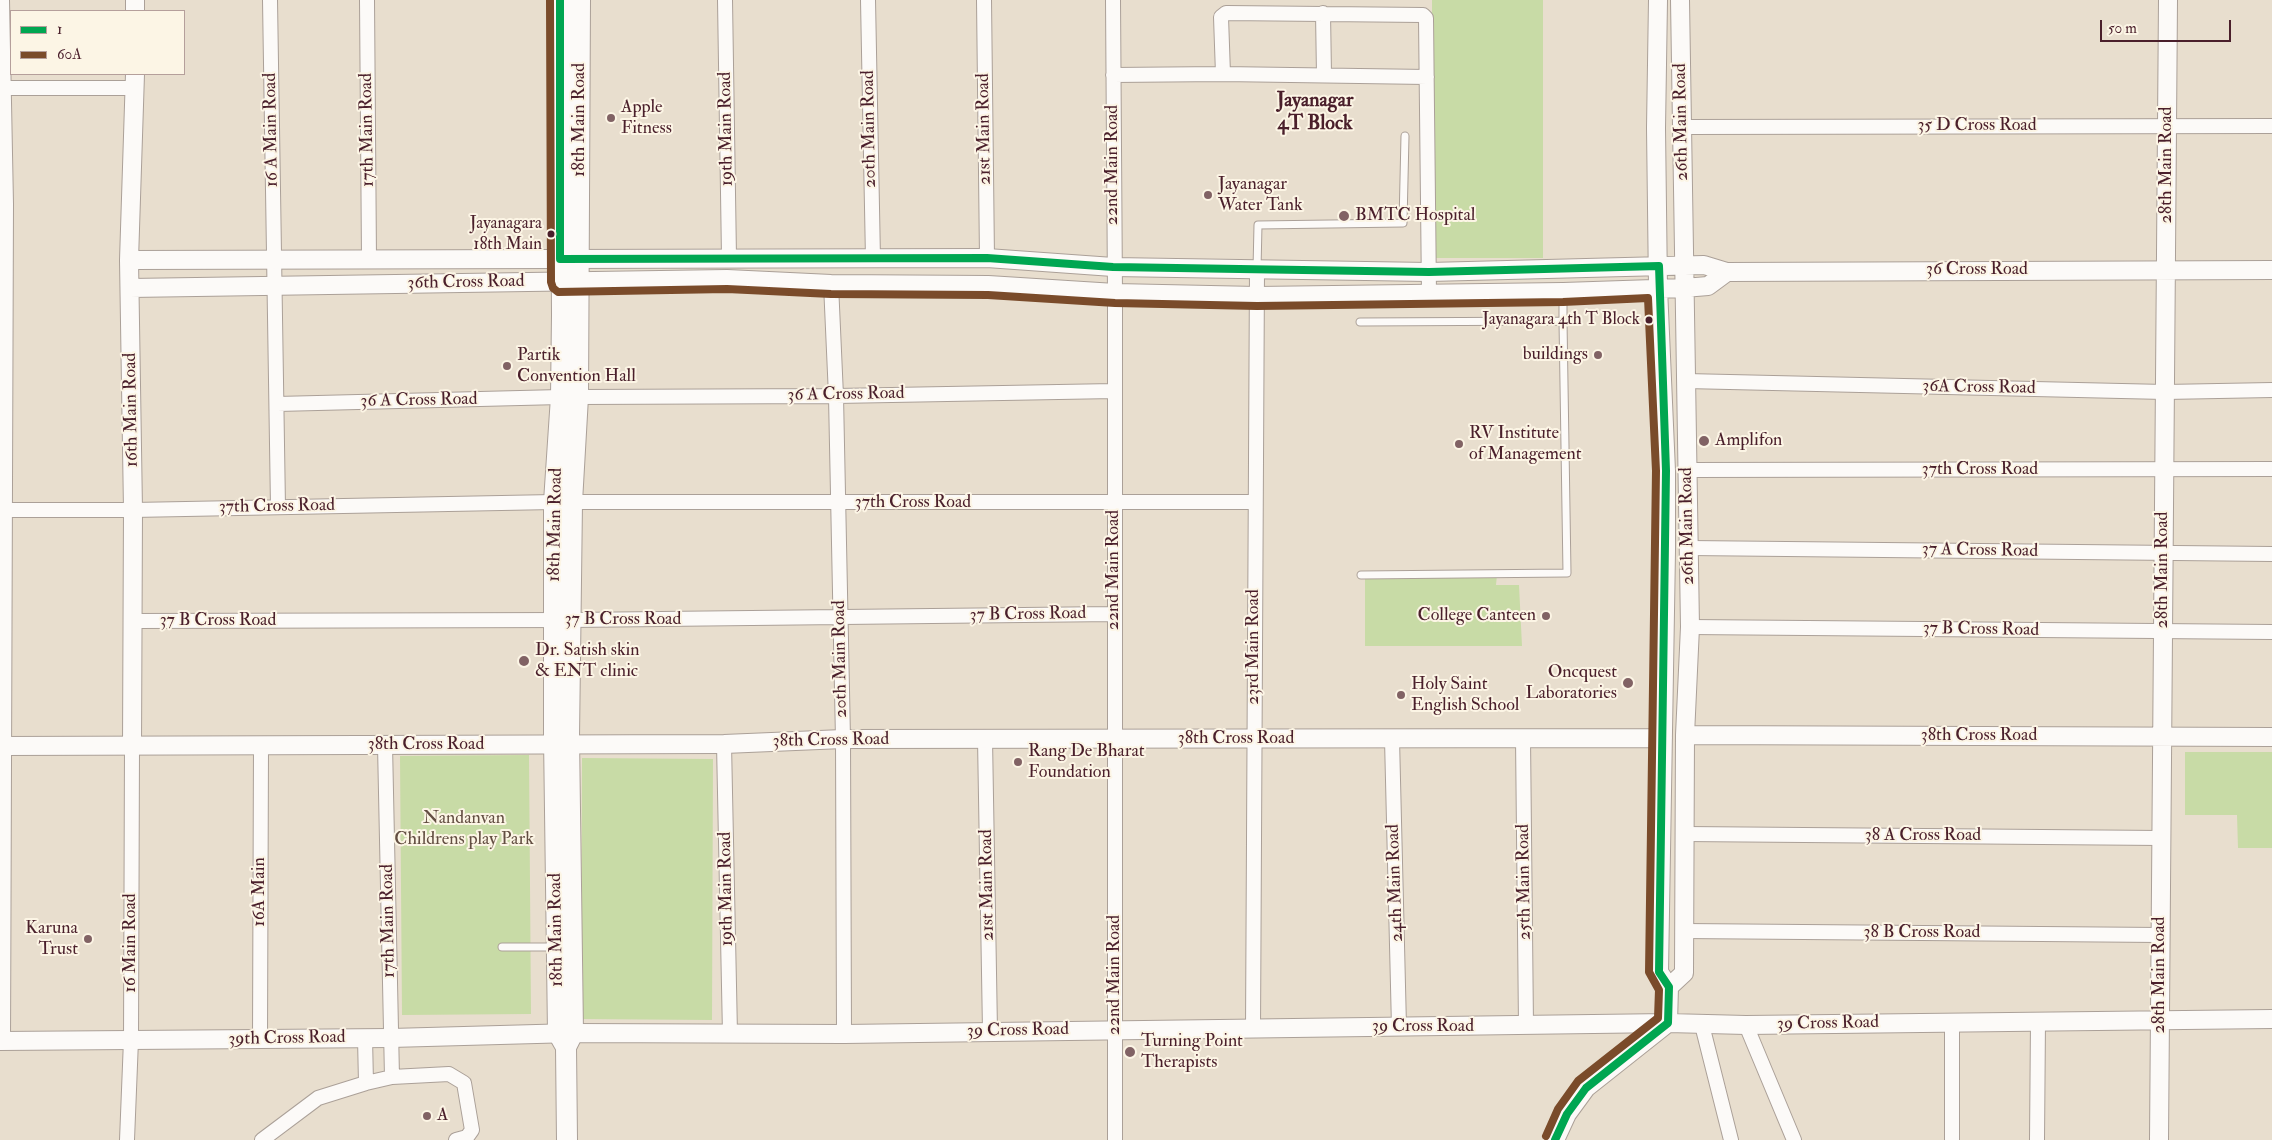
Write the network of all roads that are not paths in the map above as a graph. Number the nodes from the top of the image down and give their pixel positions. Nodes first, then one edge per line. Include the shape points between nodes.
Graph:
1 (2, 0) edge
2 (270, 0) edge
3 (367, 0) edge
4 (560, 0) edge
5 (580, 0) edge
6 (726, 0) edge
7 (868, 0) edge
8 (984, 0) edge
9 (1113, 0) edge
10 (1658, 0) edge
11 (1680, 0) edge
12 (2168, 0) edge
13 (1239, 6) edge
14 (1323, 13) junction
15 (1223, 74) junction
16 (1113, 75) junction
17 (1324, 75) junction
18 (1427, 77) junction
19 (135, 81) edge
20 (2, 88) edge
21 (1682, 126) junction
22 (2167, 126) junction
23 (2272, 126) edge
24 (1405, 136) dead end
25 (3, 204) edge
26 (729, 258) junction
27 (987, 258) junction
28 (370, 259) junction
29 (570, 259) junction
30 (873, 259) junction
31 (130, 260) junction
32 (274, 261) junction
33 (1684, 265) junction
34 (1659, 266) junction
35 (1113, 267) junction
36 (2166, 269) junction
37 (1257, 270) junction
38 (2272, 270) edge
39 (1429, 272) junction
40 (1727, 272) junction
41 (570, 282) junction
42 (831, 284) junction
43 (276, 286) junction
44 (130, 288) junction
45 (1658, 288) junction
46 (1684, 288) junction
47 (1563, 292) junction
48 (1115, 293) junction
49 (1429, 294) junction
50 (1257, 296) junction
51 (1563, 321) junction
52 (1360, 322) dead end
53 (1686, 381) junction
54 (2272, 390) edge
55 (1114, 391) junction
56 (2165, 392) junction
57 (836, 396) junction
58 (569, 397) junction
59 (277, 404) junction
60 (2164, 469) junction
61 (2272, 469) edge
62 (1687, 470) junction
63 (563, 502) junction
64 (1114, 502) junction
65 (1255, 502) junction
66 (838, 503) junction
67 (278, 507) junction
68 (2, 510) edge
69 (133, 510) junction
70 (1689, 548) junction
71 (2163, 554) junction
72 (2272, 554) edge
73 (1361, 575) dead end
74 (1114, 614) junction
75 (841, 618) junction
76 (563, 620) junction
77 (132, 621) junction
78 (1690, 627) junction
79 (2163, 631) junction
80 (2272, 632) edge
81 (1686, 735) junction
82 (2162, 737) junction
83 (2272, 737) edge
84 (1523, 738) junction
85 (1663, 738) junction
86 (985, 739) junction
87 (1114, 739) junction
88 (1253, 739) junction
89 (1392, 739) junction
90 (843, 740) junction
91 (561, 744) junction
92 (724, 744) junction
93 (261, 745) junction
94 (385, 745) junction
95 (2, 746) edge
96 (132, 746) junction
97 (1685, 834) junction
98 (2161, 838) junction
99 (1684, 931) junction
100 (2160, 935) junction
101 (502, 947) dead end
102 (557, 947) junction
103 (1669, 987) junction
104 (2272, 1019) edge
105 (2160, 1020) junction
106 (2038, 1021) junction
107 (1952, 1022) junction
108 (1668, 1023) junction
109 (1702, 1025) junction
110 (1746, 1025) junction
111 (1526, 1026) junction
112 (1399, 1028) junction
113 (1253, 1029) junction
114 (1115, 1030) junction
115 (990, 1031) junction
116 (730, 1034) junction
117 (844, 1034) junction
118 (365, 1038) junction
119 (391, 1038) junction
120 (566, 1038) junction
121 (260, 1039) junction
122 (131, 1040) junction
123 (1, 1041) edge
124 (392, 1077) junction
125 (366, 1083) junction
126 (127, 1140) edge
127 (262, 1140) edge
128 (456, 1140) edge
129 (567, 1140) edge
130 (1115, 1140) edge
131 (1555, 1140) edge
132 (1731, 1140) edge
133 (1794, 1140) edge
134 (1952, 1140) edge
135 (2037, 1140) edge
136 (2158, 1140) edge

1 - 20 street
2 - 32 street, 16 A Main Road
3 - 28 street, 17th Main Road
4 - 29 main road, 18th Main Road
5 - 29 main road, 18th Main Road
6 - 26 street, 19th Main Road
7 - 30 street, 20th Main Road
8 - 27 street, 21st Main Road
9 - 16 street, 22nd Main Road
10 - 34 street, 26th Main Road
11 - 21 street, 26th Main Road
12 - 22 street, 28th Main Road
13 - 14 street
13 - 15 street via 1221,17
14 - 17 street
14 - 18 street via 1424,15
15 - 16 street
15 - 17 street
16 - 35 street, 22nd Main Road
17 - 18 street
18 - 39 street
19 - 20 street
19 - 31 street, 16th Main Road
20 - 25 street
21 - 22 street, 35 D Cross Road
21 - 33 street, 26th Main Road
22 - 23 street, 35 D Cross Road
22 - 36 street, 28th Main Road
24 - 37 lane via 1403,222 1258,225
25 - 68 street
26 - 29 street, 36th Cross Road
26 - 30 street, 36th Cross Road
27 - 30 street, 36th Cross Road
27 - 35 street, 36th Cross Road
28 - 29 street, 36th Cross Road
28 - 32 street, 36th Cross Road
29 - 41 main road, 18th Main Road
31 - 32 street, 36th Cross Road
31 - 44 street, 16th Main Road
32 - 43 street, 16 A Main Road
33 - 34 street, 36th Cross Road
33 - 40 street, 36 Cross Road via 1704,265
33 - 46 street, 26th Main Road
34 - 39 street, 36th Cross Road
34 - 45 street, 26th Main Road
35 - 37 street, 36th Cross Road
35 - 48 street, 22nd Main Road
36 - 38 street, 36 Cross Road
36 - 40 street, 36 Cross Road
36 - 56 street, 28th Main Road
37 - 39 street, 36th Cross Road
37 - 50 street, 23rd Main Road
39 - 49 street
40 - 46 street, 36th Cross Road via 1708,286
41 - 42 street, 36th Cross Road via 727,279
41 - 43 street, 36th Cross Road
41 - 58 main road, 18th Main Road
42 - 48 street, 36th Cross Road via 988,285
42 - 57 street, 20th Main Road
43 - 44 street, 36th Cross Road
43 - 59 street
44 - 69 street, 16th Main Road
45 - 46 street, 36th Cross Road
45 - 47 street, 36th Cross Road
45 - 85 street, 26th Main Road via 1666,471
46 - 53 street, 26th Main Road
47 - 49 street, 36th Cross Road
47 - 51 lane
48 - 50 street, 36th Cross Road
48 - 55 street, 22nd Main Road
49 - 50 street, 36th Cross Road
50 - 65 street, 23rd Main Road
51 - 52 lane
51 - 73 lane via 1567,573
53 - 56 street, 36A Cross Road
53 - 62 street, 26th Main Road
54 - 56 street, 36A Cross Road
55 - 57 street, 36 A Cross Road
55 - 64 street, 22nd Main Road
56 - 60 street, 28th Main Road
57 - 58 street, 36 A Cross Road
57 - 66 street, 20th Main Road
58 - 59 street, 36 A Cross Road
58 - 63 main road, 18th Main Road
59 - 67 street
60 - 61 street, 37th Cross Road
60 - 62 street, 37th Cross Road
60 - 71 street, 28th Main Road
62 - 70 street, 26th Main Road
63 - 66 street, 37th Cross Road
63 - 67 street, 37th Cross Road
63 - 76 main road, 18th Main Road
64 - 65 street, 37th Cross Road
64 - 66 street, 37th Cross Road
64 - 74 street, 22nd Main Road
65 - 88 street, 23rd Main Road
66 - 75 street, 20th Main Road
67 - 69 street, 37th Cross Road
68 - 69 street, 37th Cross Road
68 - 95 street
69 - 77 street, 16th Main Road
70 - 71 street, 37 A Cross Road
70 - 78 street, 26th Main Road
71 - 72 street, 37 A Cross Road
71 - 79 street, 28th Main Road
74 - 75 street, 37 B Cross Road
74 - 87 street, 22nd Main Road
75 - 76 street, 37 B Cross Road
75 - 90 street, 20th Main Road
76 - 77 street, 37 B Cross Road
76 - 91 main road, 18th Main Road
77 - 96 street, 16th Main Road
78 - 79 street, 37 B Cross Road
78 - 81 street, 26th Main Road
79 - 80 street, 37 B Cross Road
79 - 82 street, 28th Main Road
81 - 82 street, 38th Cross Road
81 - 97 street, 26th Main Road
82 - 83 street, 38th Cross Road
82 - 98 street, 28th Main Road
84 - 85 street, 38th Cross Road
84 - 89 street, 38th Cross Road
84 - 111 street, 25th Main Road
85 - 103 street, 26th Main Road via 1659,972
86 - 87 street, 38th Cross Road
86 - 90 street, 38th Cross Road
86 - 115 street, 21st Main Road
87 - 88 street, 38th Cross Road
87 - 114 street, 22nd Main Road
88 - 89 street, 38th Cross Road
88 - 113 street, 23rd Main Road
89 - 112 street, 24th Main Road
90 - 92 street, 38th Cross Road
90 - 117 street, 20th Main Road
91 - 92 street, 38th Cross Road
91 - 94 street, 38th Cross Road
91 - 102 main road, 18th Main Road
91 - 120 main road, 18th Main Road
92 - 116 street, 19th Main Road
93 - 94 street, 38th Cross Road
93 - 96 street, 38th Cross Road
93 - 121 street, 16A Main
94 - 119 street, 17th Main Road
95 - 96 street, 38th Cross Road
95 - 123 street
96 - 122 street, 16 Main Road
97 - 98 street, 38 A Cross Road
97 - 99 street, 26th Main Road
98 - 100 street, 28th Main Road
99 - 100 street, 38 B Cross Road
99 - 103 street, 26th Main Road via 1684,973
100 - 105 street, 28th Main Road
101 - 102 lane
102 - 120 main road, 18th Main Road
103 - 108 street, 26th Main Road
104 - 105 street, 39 Cross Road
105 - 106 street, 39 Cross Road
105 - 136 street, 28th Main Road
106 - 107 street, 39 Cross Road
106 - 135 street
107 - 110 street, 39 Cross Road
107 - 134 street
108 - 109 street, 39 Cross Road
108 - 111 street, 39 Cross Road
108 - 131 street via 1586,1088 1567,1114
109 - 110 street, 39 Cross Road
109 - 132 street
110 - 133 street
111 - 112 street, 39 Cross Road
112 - 113 street, 39 Cross Road
113 - 114 street, 39 Cross Road
114 - 115 street, 39 Cross Road
114 - 130 street, 22nd Main Road
115 - 117 street, 39 Cross Road
116 - 117 street, 39 Cross Road
116 - 120 street, 39 Cross Road
118 - 119 street, 39th Cross Road
118 - 121 street, 39th Cross Road
118 - 125 street
119 - 120 street, 39th Cross Road
119 - 124 street, 17th Main Road
120 - 129 main road, 18th Main Road
121 - 122 street, 39th Cross Road
122 - 123 street, 39th Cross Road
122 - 126 street, 16 Main Road
124 - 125 street
124 - 128 street via 449,1074 464,1083 472,1130 466,1138
125 - 127 street via 318,1098

